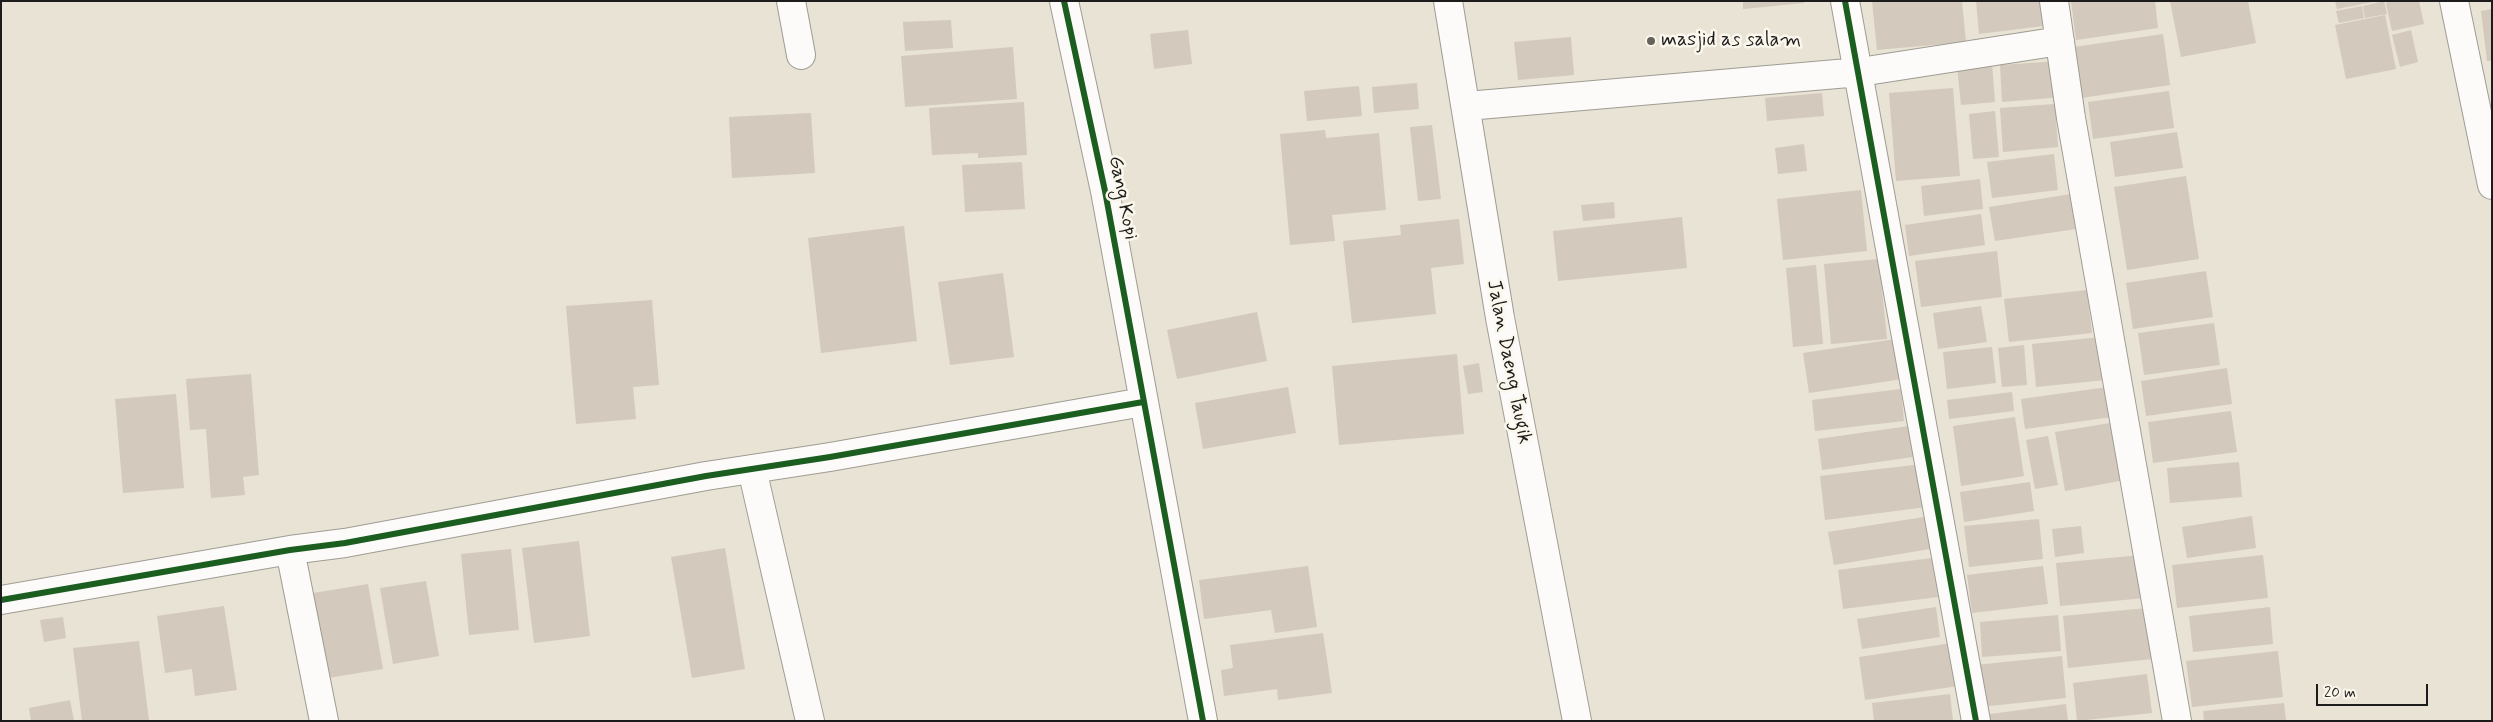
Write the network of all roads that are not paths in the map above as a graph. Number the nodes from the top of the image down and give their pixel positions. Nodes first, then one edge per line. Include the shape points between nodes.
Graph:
1 (791, 1) edge
2 (1064, 1) edge
3 (1448, 1) edge
4 (1845, 1) edge
5 (2054, 1) edge
6 (2454, 1) edge
7 (2060, 41) junction
8 (801, 54) dead end
9 (1860, 72) junction
10 (1467, 106) junction
11 (2492, 185) edge
12 (1143, 402) junction
13 (752, 469) junction
14 (290, 550) junction
15 (1, 600) edge
16 (324, 721) edge
17 (810, 721) edge
18 (1203, 721) edge
19 (1577, 721) edge
20 (1976, 721) edge
21 (2177, 721) edge

1 - 8 street
2 - 12 street, Gang Kopi via 1104,191
3 - 10 street, Jalan Daeng Taugik
4 - 9 street
5 - 7 street
6 - 11 street
7 - 9 street
7 - 21 street
9 - 10 street
9 - 20 street
10 - 19 street, Jalan Daeng Taugik via 1480,207
12 - 13 street
12 - 18 street, Gang Kopi
13 - 14 street
13 - 17 street
14 - 15 street
14 - 16 street

